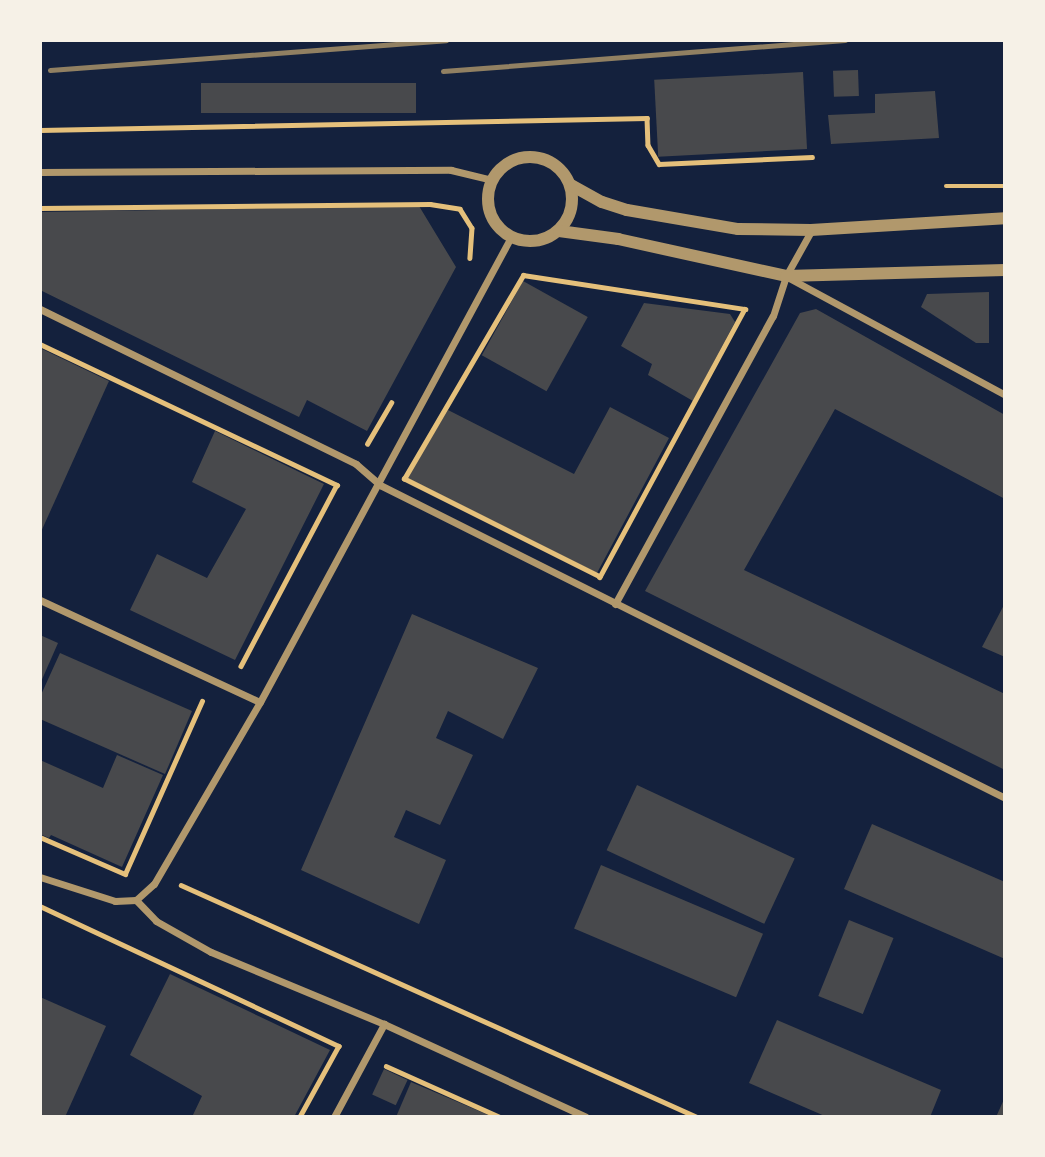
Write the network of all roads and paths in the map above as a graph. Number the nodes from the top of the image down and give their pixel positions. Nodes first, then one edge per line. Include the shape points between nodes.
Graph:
1 (40, 130) edge
2 (812, 157) dead end
3 (40, 172) edge
4 (492, 180) junction
5 (571, 186) junction
6 (946, 186) dead end
7 (1005, 186) edge
8 (40, 208) edge
9 (1005, 218) edge
10 (559, 230) junction
11 (811, 230) junction
12 (511, 237) junction
13 (469, 263) dead end
14 (1005, 270) edge
15 (786, 276) junction
16 (40, 309) edge
17 (40, 344) edge
18 (1005, 395) edge
19 (395, 397) dead end
20 (360, 456) dead end
21 (404, 478) joint
22 (380, 485) junction
23 (40, 600) edge
24 (615, 604) junction
25 (229, 660) dead end
26 (191, 696) dead end
27 (260, 702) junction
28 (1005, 798) edge
29 (40, 837) edge
30 (40, 877) edge
31 (183, 881) dead end
32 (136, 900) junction
33 (40, 906) edge
34 (384, 1024) junction
35 (379, 1071) dead end
36 (300, 1117) edge
37 (334, 1117) edge
38 (500, 1117) edge
39 (586, 1117) edge
40 (697, 1117) edge

1 - 2 path via 648,118 648,145 659,164
3 - 4 street via 451,170
4 - 5 street via 500,169 526,156 553,163
4 - 12 street via 488,206 492,219
5 - 10 street via 572,210
5 - 11 street via 602,202 639,212 738,229
6 - 7 path
8 - 13 path via 430,204 460,209 472,228
9 - 11 street
10 - 12 street via 536,241
10 - 15 street
11 - 15 street
12 - 22 street
14 - 15 street
15 - 18 street
15 - 24 street via 773,316
16 - 22 street via 356,464
17 - 25 path via 337,485 242,666
19 - 20 path
21 - 21 path via 600,577 745,309 523,275
22 - 24 street
22 - 27 street
23 - 27 street
24 - 28 street
26 - 29 path via 203,702 125,874
27 - 32 street via 154,884
30 - 32 street via 115,901
31 - 40 path via 181,885
32 - 34 street via 156,921 187,940
33 - 36 path via 338,1046
34 - 37 street
34 - 39 street
35 - 38 path via 383,1064

